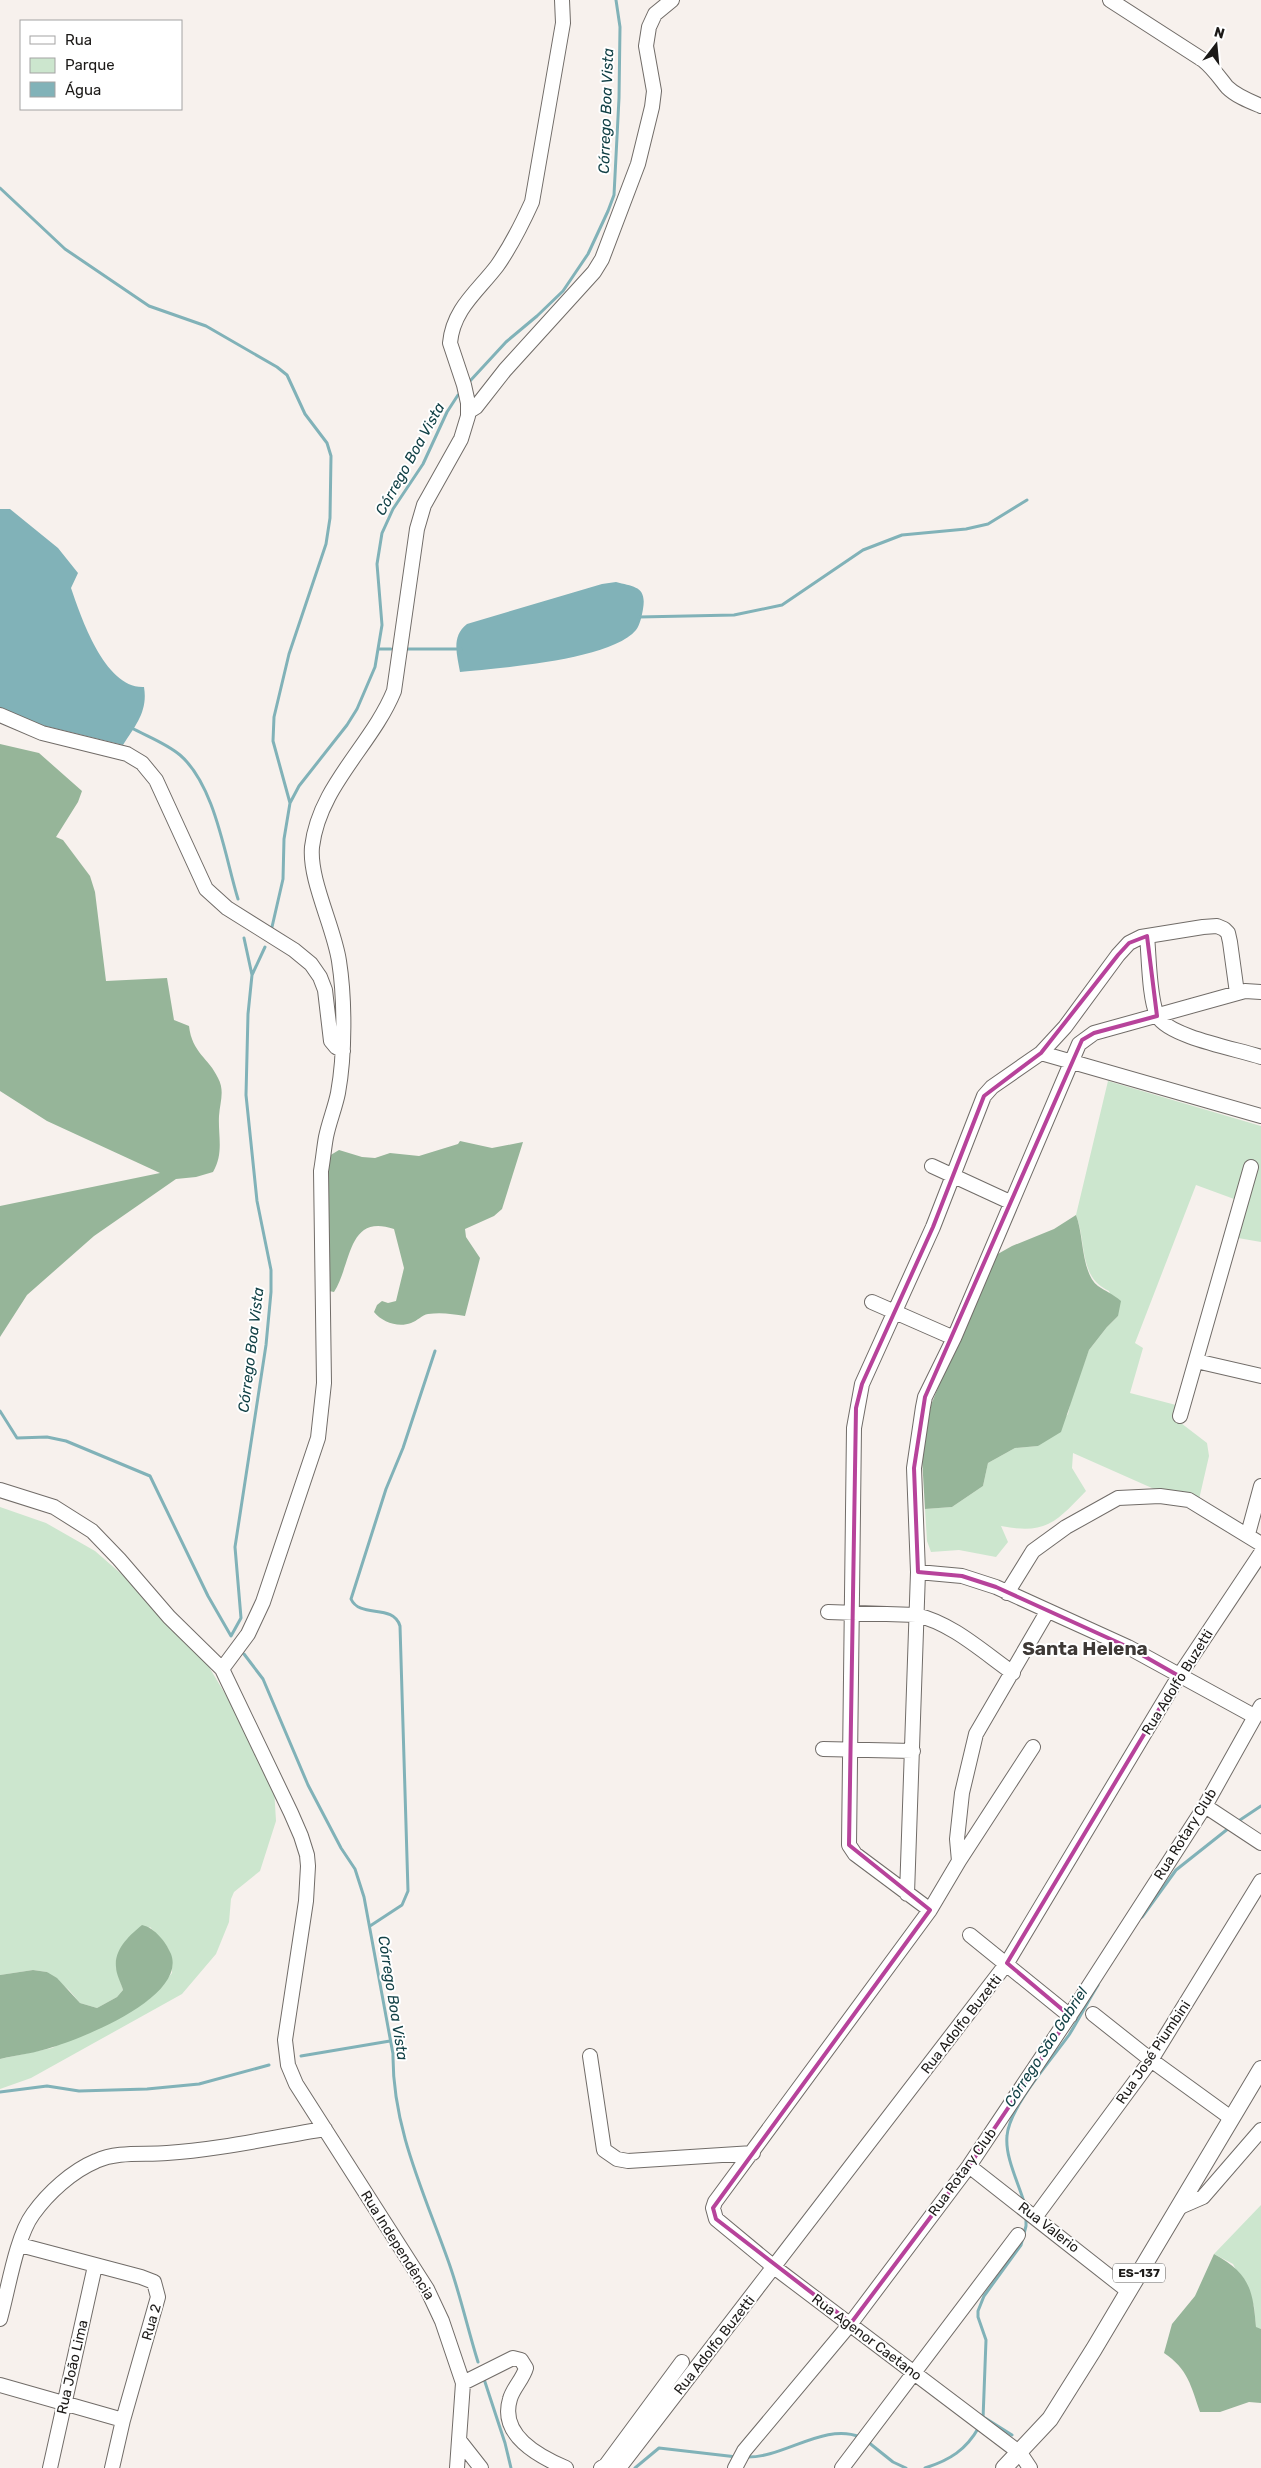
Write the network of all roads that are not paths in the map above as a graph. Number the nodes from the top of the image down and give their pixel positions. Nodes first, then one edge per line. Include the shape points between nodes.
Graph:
1 (562, 0) edge
2 (672, 0) edge
3 (1110, 0) edge
4 (1261, 106) edge
5 (468, 412) junction
6 (0, 715) edge
7 (1147, 936) junction
8 (1261, 992) edge
9 (1237, 993) junction
10 (1157, 1016) junction
11 (1059, 1034) junction
12 (1079, 1044) junction
13 (343, 1051) junction
14 (1041, 1053) junction
15 (1261, 1057) edge
16 (1070, 1061) junction
17 (1261, 1116) edge
18 (932, 1166) dead end
19 (1251, 1167) dead end
20 (954, 1175) junction
21 (1010, 1202) junction
22 (872, 1302) dead end
23 (895, 1312) junction
24 (954, 1338) junction
25 (1196, 1361) junction
26 (1261, 1376) edge
27 (1180, 1416) dead end
28 (1261, 1486) edge
29 (0, 1490) edge
30 (1248, 1534) junction
31 (1261, 1544) edge
32 (1261, 1552) edge
33 (918, 1572) junction
34 (1007, 1593) junction
35 (828, 1612) dead end
36 (853, 1612) junction
37 (1047, 1612) junction
38 (916, 1614) junction
39 (222, 1668) junction
40 (1013, 1673) junction
41 (1179, 1676) junction
42 (1257, 1711) edge
43 (1033, 1747) dead end
44 (823, 1749) dead end
45 (851, 1750) junction
46 (913, 1751) junction
47 (1205, 1806) junction
48 (1261, 1843) edge
49 (959, 1861) junction
50 (1261, 1881) edge
51 (907, 1894) junction
52 (930, 1910) junction
53 (970, 1935) dead end
54 (1008, 1964) junction
55 (1093, 2014) dead end
56 (1070, 2016) junction
57 (590, 2056) dead end
58 (1151, 2060) junction
59 (1261, 2069) edge
60 (1231, 2118) junction
61 (325, 2129) junction
62 (1261, 2130) edge
63 (753, 2153) junction
64 (969, 2166) junction
65 (1180, 2207) junction
66 (1030, 2212) junction
67 (1018, 2235) dead end
68 (20, 2245) junction
69 (95, 2266) junction
70 (774, 2267) junction
71 (1128, 2291) junction
72 (0, 2319) edge
73 (851, 2323) junction
74 (682, 2362) dead end
75 (916, 2373) junction
76 (463, 2383) junction
77 (0, 2384) edge
78 (64, 2404) junction
79 (122, 2420) junction
80 (459, 2440) junction
81 (1020, 2453) junction
82 (739, 2460) edge
83 (50, 2468) edge
84 (112, 2468) edge
85 (457, 2468) edge
86 (481, 2468) edge
87 (566, 2468) edge
88 (600, 2468) edge
89 (619, 2468) edge
90 (842, 2468) edge
91 (1004, 2468) edge
92 (1030, 2468) edge

1 - 5 street via 563,22 532,202 497,266 469,297 456,318 450,336
2 - 5 street via 655,14 649,27 646,46 654,91 652,107 638,164 602,259 476,407
3 - 4 street via 1203,60 1228,88
5 - 13 street via 461,439 424,506 417,529 394,691 386,713 333,787 317,825 312,848 314,870 339,961
6 - 13 street via 42,733 127,754 142,763 156,780 206,889 227,908 311,964 325,990 331,1041
7 - 9 street via 1217,926 1224,929 1230,942
7 - 10 street
7 - 11 street via 1129,944 1118,956
8 - 9 street
9 - 10 street
10 - 12 street via 1094,1033
10 - 15 street via 1171,1029
11 - 12 street
11 - 14 street
12 - 16 street
13 - 39 street via 338,1094 321,1171 324,1383 318,1438 263,1602 248,1634
14 - 16 street
14 - 20 street via 984,1096
16 - 17 street
16 - 21 street
18 - 20 street
19 - 25 street
20 - 21 street
20 - 23 street
21 - 24 street
22 - 23 street
23 - 24 street
23 - 36 street via 862,1384 856,1408
24 - 33 street via 925,1397 918,1436 914,1468
25 - 26 street
25 - 27 street
28 - 30 street
29 - 39 street via 54,1507 92,1531 169,1617
30 - 31 street
30 - 34 street via 1179,1497 1118,1498 1033,1551
32 - 41 street, Rua Adolfo Buzetti
33 - 34 street via 962,1576
33 - 38 street
34 - 37 street
35 - 36 street
36 - 38 street
36 - 45 street
37 - 40 street
37 - 41 street via 1128,1647
38 - 40 street via 942,1624
38 - 46 street
39 - 61 street, Rua Independência via 307,1854 306,1901 285,2040 288,2065 296,2084
40 - 49 street via 987,1712 971,1751 962,1793 957,1839
41 - 42 street
41 - 54 street, Rua Adolfo Buzetti
42 - 47 street, Rua Rotary Club
43 - 49 street
44 - 45 street
45 - 46 street
45 - 51 street via 849,1845 855,1854
46 - 51 street
47 - 48 street
47 - 56 street, Rua Rotary Club
49 - 52 street
50 - 58 street, Rua José Piumbini
51 - 52 street
52 - 63 street
53 - 54 street
54 - 56 street
54 - 70 street, Rua Adolfo Buzetti
55 - 58 street
56 - 64 street, Rua Rotary Club
57 - 63 street via 604,2150 608,2155 628,2161
58 - 60 street
58 - 66 street, Rua José Piumbini
59 - 60 main road, ES-137
60 - 65 main road, ES-137
61 - 68 street via 168,2154 121,2155 96,2160 72,2176 32,2215
61 - 76 street, Rua Independência via 428,2289
62 - 65 street via 1203,2198
63 - 70 street, Rua Agenor Caetano via 713,2208 716,2219
64 - 66 street, Rua Valerio
64 - 73 street, Rua Rotary Club
65 - 71 main road, ES-137
66 - 71 street, Rua Valerio
67 - 75 street
68 - 69 street, Rua 2
68 - 72 street
69 - 78 street, Rua João Lima
69 - 79 street, Rua 2 via 154,2282 158,2292
70 - 73 street, Rua Agenor Caetano
70 - 89 street, Rua Adolfo Buzetti
71 - 81 main road, ES-137 via 1050,2419
73 - 75 street, Rua Agenor Caetano
73 - 82 street, Rua Rotary Club
74 - 88 street via 606,2465
75 - 81 street, Rua Agenor Caetano
75 - 90 street
76 - 80 street, Rua Independência
76 - 87 street via 513,2358 521,2360 526,2368 510,2398 508,2421 519,2440
77 - 78 street
78 - 79 street
78 - 83 street, Rua João Lima
79 - 84 street, Rua 2
80 - 85 street, Rua Independência
80 - 86 street
81 - 91 main road, ES-137
81 - 92 street, Rua Agenor Caetano

